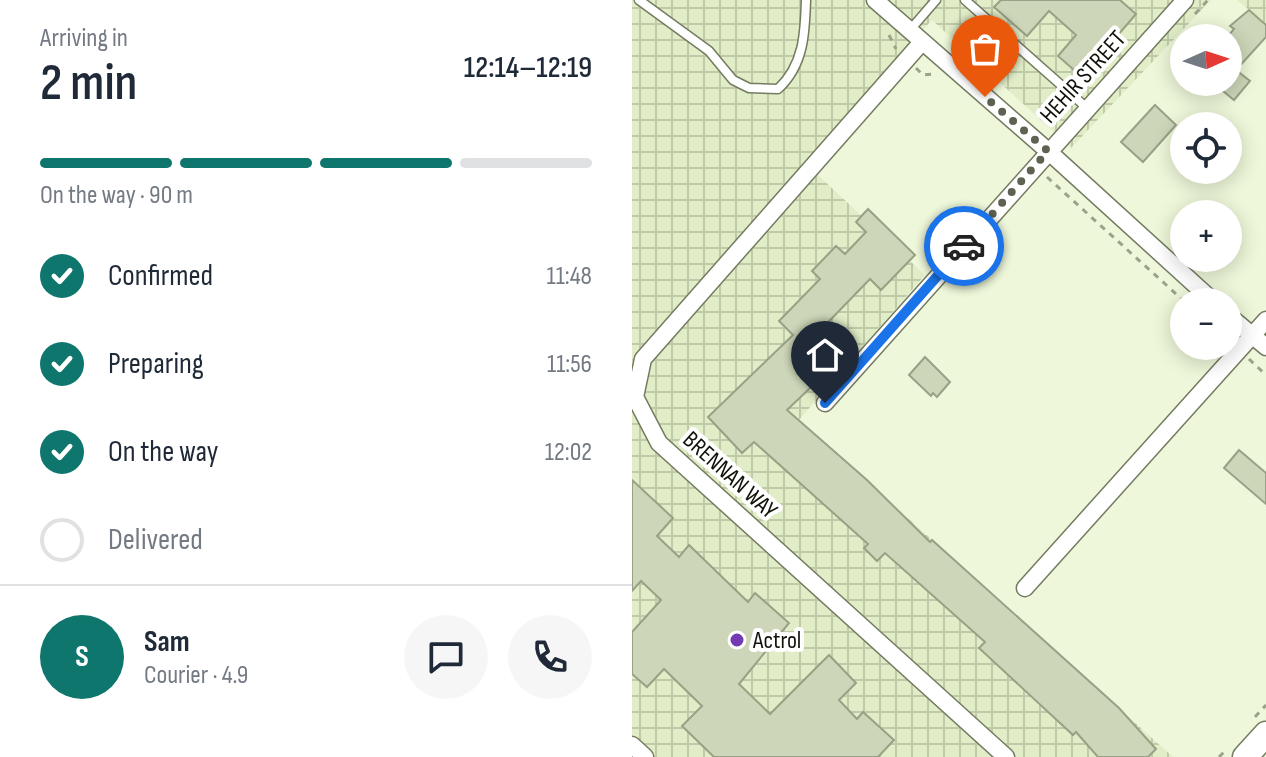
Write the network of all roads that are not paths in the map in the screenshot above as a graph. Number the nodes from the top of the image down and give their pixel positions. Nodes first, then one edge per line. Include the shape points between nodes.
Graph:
1 (639, 0) edge
2 (806, 0) edge
3 (875, 0) edge
4 (936, 0) edge
5 (965, 0) edge
6 (1185, 0) edge
7 (915, 36) junction
8 (1087, 108) junction
9 (1048, 151) junction
10 (1199, 288) edge
11 (1266, 320) edge
12 (1242, 328) edge
13 (1251, 337) junction
14 (1266, 347) edge
15 (825, 403) dead end
16 (1025, 588) dead end
17 (1266, 734) edge
18 (632, 745) edge
19 (645, 757) edge
20 (1006, 757) edge
21 (1245, 757) edge

1 - 2 lane via 709,51 733,80 765,90 778,89 796,67 804,43
3 - 7 street
4 - 7 lane
5 - 8 lane
6 - 8 street, HEHIR STREET
7 - 9 street
7 - 20 street, BRENNAN WAY via 907,59 643,359 635,397 659,443
8 - 9 street, HEHIR STREET
9 - 10 street
9 - 15 street, HEHIR STREET
11 - 13 street
12 - 13 street
13 - 14 street
13 - 16 street
17 - 21 main road
18 - 19 street

